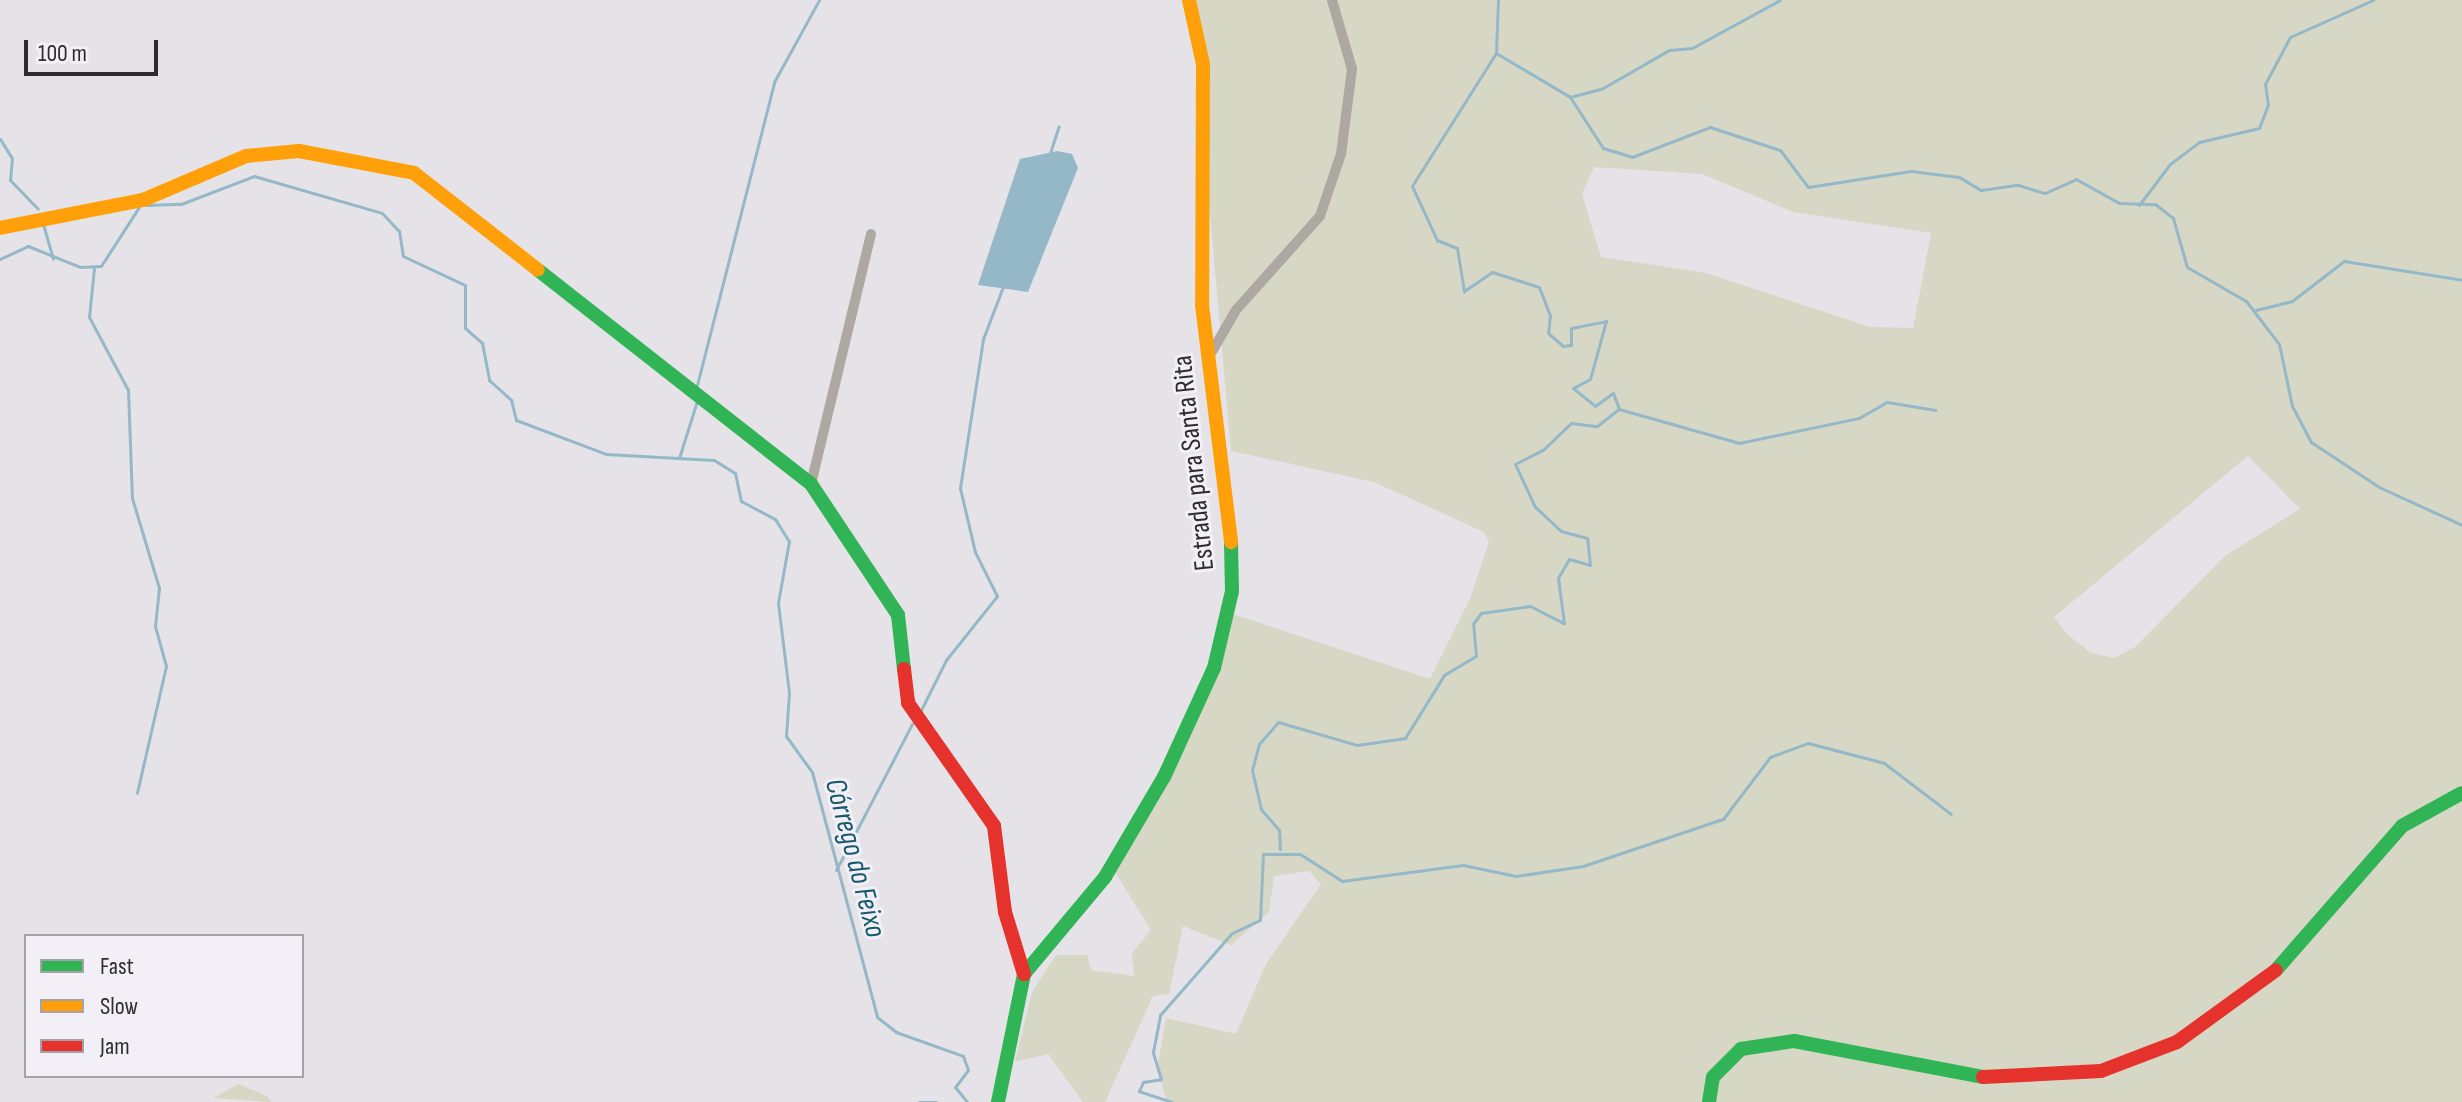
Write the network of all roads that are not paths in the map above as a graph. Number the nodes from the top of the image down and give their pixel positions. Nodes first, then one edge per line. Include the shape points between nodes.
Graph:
1 (1189, 0) edge
2 (1332, 0) edge
3 (0, 228) edge
4 (871, 234) dead end
5 (1210, 355) junction
6 (811, 484) junction
7 (2462, 793) edge
8 (1024, 974) junction
9 (998, 1102) edge
10 (1709, 1102) edge

1 - 5 street, Estrada para Santa Rita via 1203,64 1202,305
2 - 5 street via 1352,69 1337,166 1320,216 1236,310
3 - 6 street via 143,200 246,156 299,151 414,173
4 - 6 street
5 - 8 street, Estrada para Santa Rita via 1232,535 1232,591 1214,668 1164,777 1105,877
6 - 8 street via 898,615 908,703 994,826 1005,912
7 - 10 street via 2402,826 2310,939 2247,996 2177,1042 2101,1071 2019,1079 1959,1076 1794,1041 1741,1049 1713,1077
8 - 9 street, Estrada para Santa Rita

